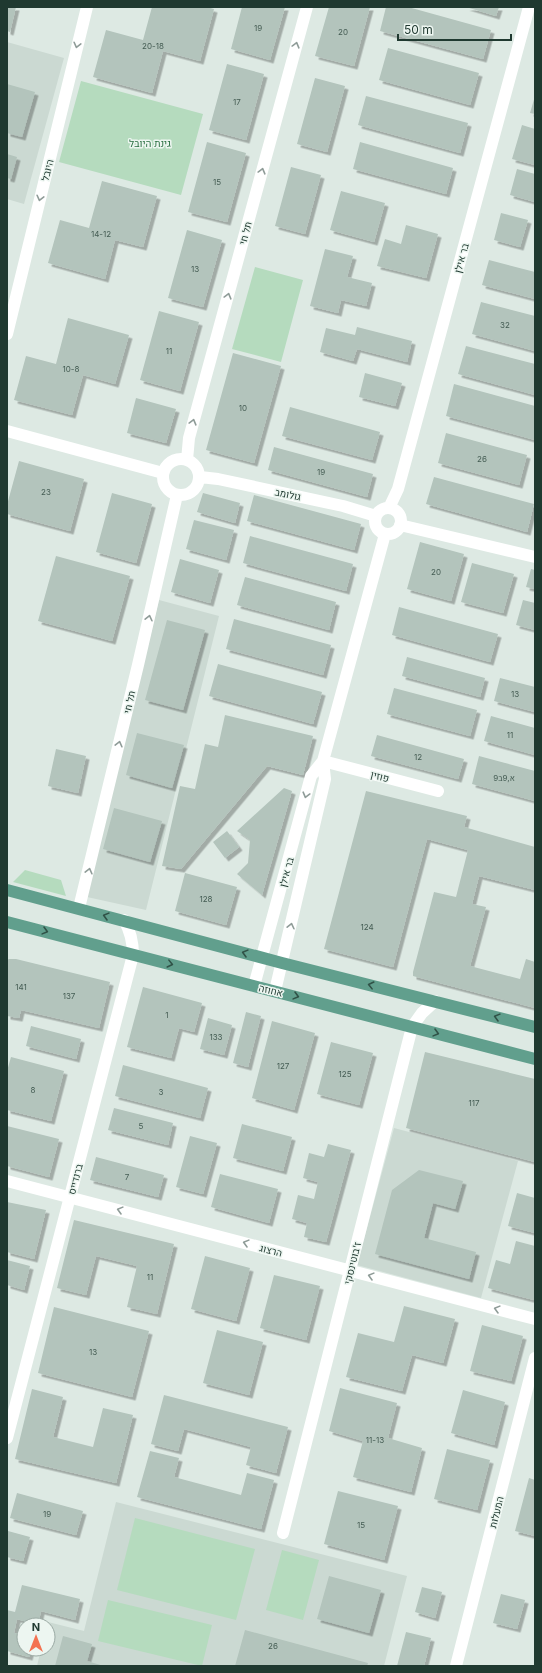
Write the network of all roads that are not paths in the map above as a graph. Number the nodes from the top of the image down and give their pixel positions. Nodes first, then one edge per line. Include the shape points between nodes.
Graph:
1 (87, 7) edge
2 (307, 7) edge
3 (529, 7) edge
4 (7, 334) edge
5 (7, 431) edge
6 (187, 460) junction
7 (164, 473) junction
8 (200, 477) junction
9 (177, 495) junction
10 (389, 508) junction
11 (376, 516) junction
12 (400, 525) junction
13 (385, 534) junction
14 (535, 557) edge
15 (323, 761) junction
16 (438, 791) dead end
17 (7, 890) edge
18 (79, 908) junction
19 (124, 920) junction
20 (10, 924) edge
21 (133, 955) junction
22 (263, 957) junction
23 (282, 963) junction
24 (254, 986) junction
25 (275, 991) junction
26 (435, 1001) junction
27 (412, 1027) junction
28 (535, 1027) edge
29 (535, 1059) edge
30 (7, 1181) edge
31 (70, 1197) junction
32 (350, 1271) junction
33 (535, 1319) edge
34 (535, 1358) edge
35 (7, 1438) edge
36 (283, 1533) dead end
37 (456, 1666) edge

1 -> 4 street, היובל
6 -> 2 street, תל חי via 189,438
3 - 10 street, בר אילן via 398,489
5 - 7 street
6 - 7 street via 168,464
6 - 8 street via 197,468
7 - 9 street via 166,488
8 - 9 street via 194,491 183,496
8 - 11 street, גולומב via 343,506
18 -> 9 street, תל חי
10 - 11 street
10 - 12 street via 397,512 401,520
11 - 13 street via 375,525
12 - 13 street via 392,534
12 - 14 street
13 - 15 street, בר אילן
15 - 16 street, פוזין
15 -> 22 street, בר אילן via 311,776
23 -> 15 street, בר אילן via 325,779
17 - 18 main road
19 -> 18 main road
19 - 21 street, ברנדייס via 131,936
22 -> 19 main road
20 -> 21 main road, אחוזה
21 -> 24 main road, אחוזה
21 - 31 street, ברנדייס
22 - 23 main road
22 - 24 street, בר אילן
23 - 25 street, בר אילן
26 -> 23 main road
24 - 25 main road, אחוזה
25 -> 27 main road, אחוזה
26 - 27 street, ז'בוטינסקי
28 -> 26 main road
27 -> 29 main road, אחוזה
27 - 32 street, ז'בוטינסקי
30 - 31 street, הרצוג
32 -> 31 street, הרצוג
31 - 35 street, ברנדייס
33 -> 32 street, הרצוג
32 - 36 street, ז'בוטינסקי
34 - 37 street, המעלות

